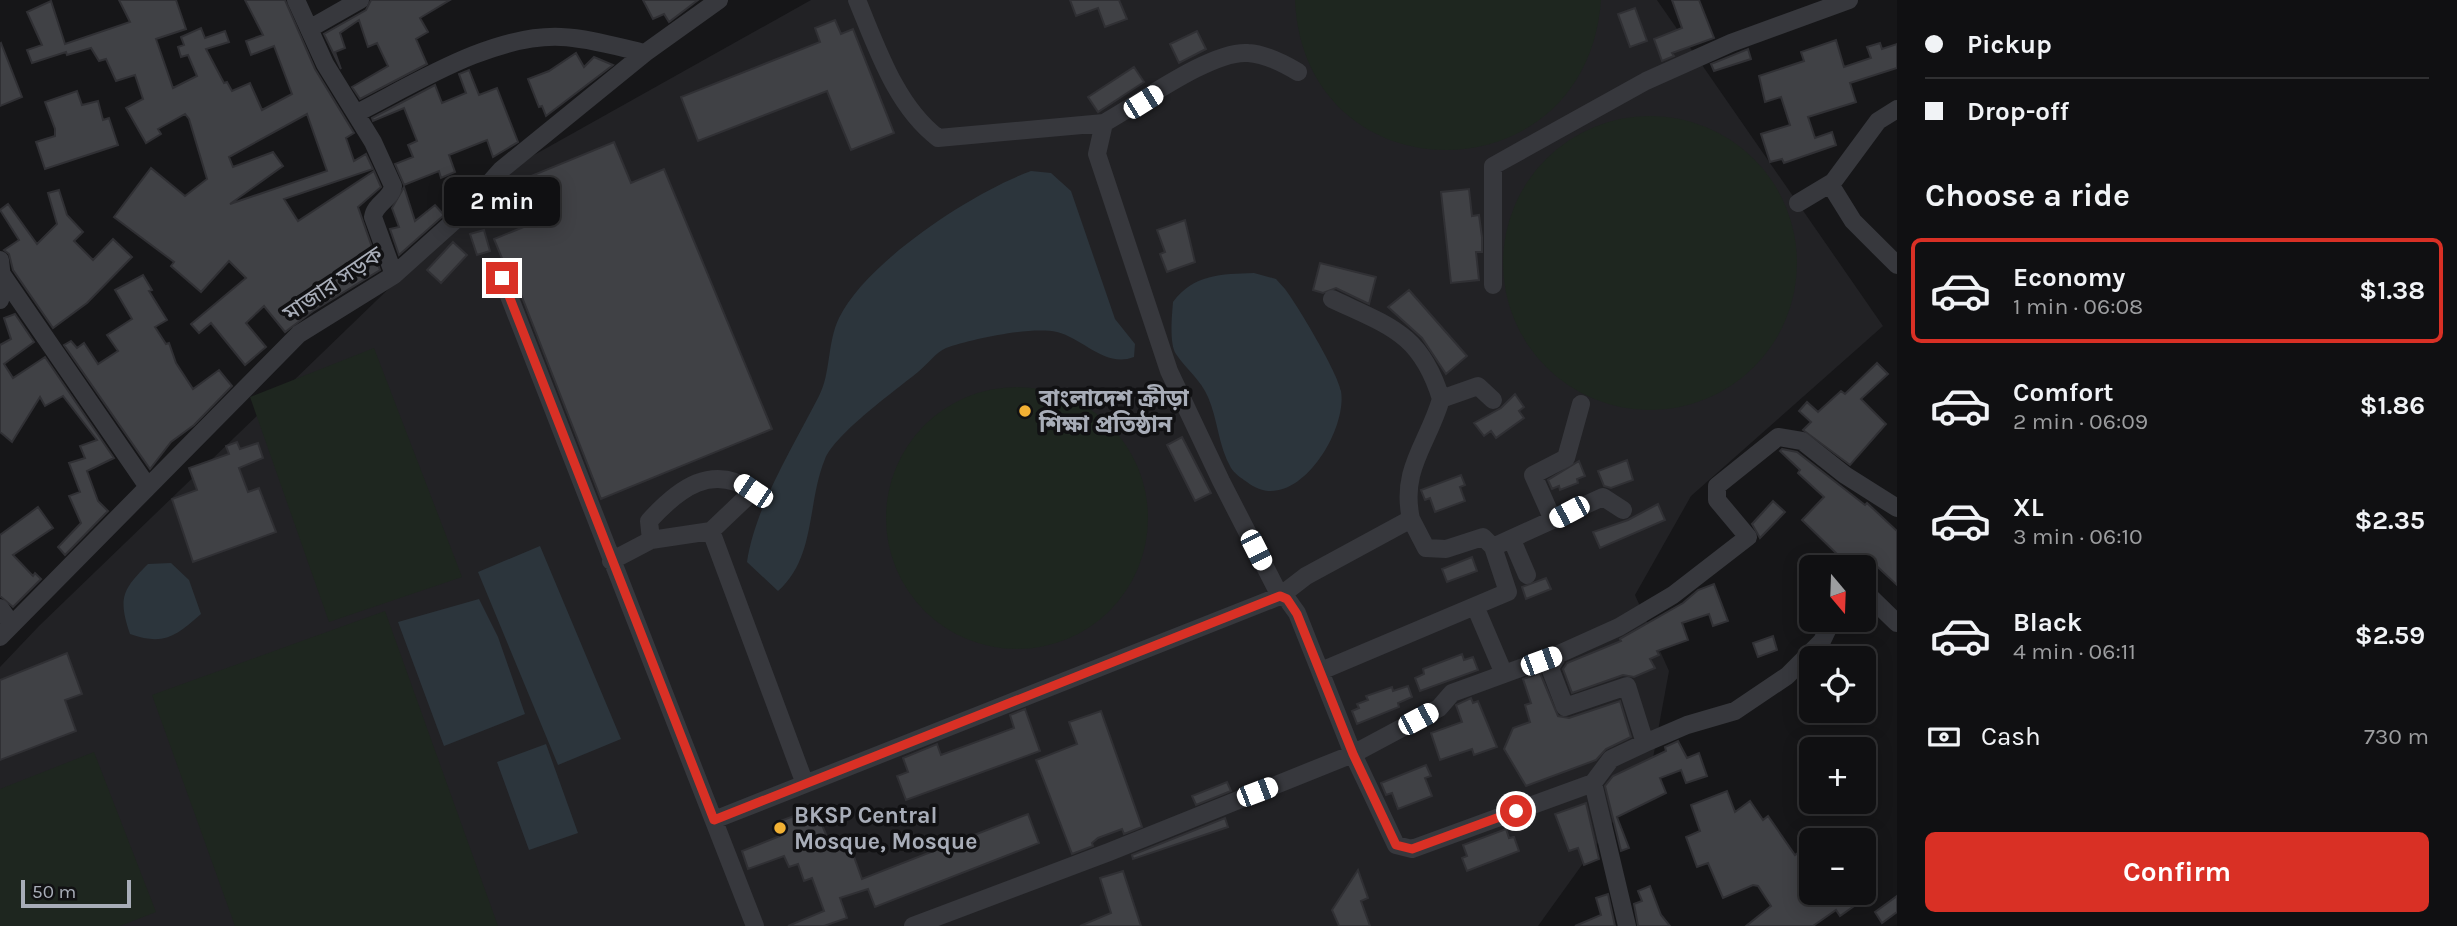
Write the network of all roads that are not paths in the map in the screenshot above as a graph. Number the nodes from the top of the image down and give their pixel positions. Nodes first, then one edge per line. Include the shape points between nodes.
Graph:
1 (296, 0) edge
2 (360, 0) edge
3 (719, 0) edge
4 (857, 0) edge
5 (1849, 0) edge
6 (309, 29) junction
7 (645, 53) junction
8 (1298, 72) dead end
9 (1897, 109) edge
10 (357, 113) junction
11 (1104, 122) junction
12 (1830, 184) junction
13 (1798, 203) dead end
14 (1897, 265) edge
15 (1, 266) edge
16 (394, 275) junction
17 (502, 278) dead end
18 (1493, 285) dead end
19 (1332, 299) dead end
20 (0, 300) edge
21 (1441, 399) junction
22 (1493, 400) dead end
23 (1581, 404) dead end
24 (148, 487) junction
25 (1897, 508) edge
26 (1623, 510) dead end
27 (1411, 519) junction
28 (1553, 520) junction
29 (711, 531) junction
30 (651, 540) junction
31 (1512, 540) junction
32 (1493, 547) junction
33 (611, 561) junction
34 (1527, 575) dead end
35 (1280, 596) junction
36 (1876, 603) edge
37 (1475, 606) junction
38 (0, 608) edge
39 (1897, 623) edge
40 (6, 631) edge
41 (1826, 632) edge
42 (1559, 654) junction
43 (1321, 671) junction
44 (1504, 674) junction
45 (1644, 743) junction
46 (1353, 754) junction
47 (1593, 783) junction
48 (805, 784) junction
49 (714, 820) junction
50 (958, 918) edge
51 (755, 926) edge
52 (913, 926) edge
53 (1627, 926) edge

1 - 6 street
2 - 6 street
3 - 7 street, মাজার সড়ক
4 - 11 street via 880,56 917,122 937,138
5 - 18 street via 1731,43 1646,81 1493,166
6 - 10 street
7 - 10 street via 562,37 535,37 458,63
7 - 16 street, মাজার সড়ক via 500,170 462,215
8 - 11 street via 1282,62 1247,53 1206,62
9 - 12 street via 1878,121
10 - 16 street via 393,186 373,217
11 - 35 street via 1097,154 1169,371
12 - 13 street
12 - 14 street via 1853,221
15 - 20 street
15 - 24 street
16 - 24 street, মাজার সড়ক via 299,334
17 - 33 street
19 - 21 street via 1397,329 1416,347
21 - 22 street via 1478,386
21 - 27 street via 1411,469 1407,499
23 - 28 street via 1566,458 1533,475
24 - 40 street, মাজার সড়ক
25 - 42 street via 1802,440 1778,437 1717,486 1717,500 1748,537 1672,595 1619,627
26 - 28 street via 1604,497
27 - 32 street via 1426,548 1446,549 1483,537
27 - 35 street via 1306,576
28 - 31 street
29 - 30 street
29 - 30 street via 753,491 736,479 715,477 685,488 649,521
29 - 48 street
30 - 33 street
31 - 32 street
31 - 34 street
32 - 37 street via 1508,592
33 - 49 street
35 - 43 street via 1297,614
35 - 48 street
36 - 39 street
37 - 43 street
37 - 44 street
38 - 40 street
41 - 45 street via 1787,677 1735,711
42 - 44 street
42 - 45 street via 1550,668 1565,707 1627,686
43 - 46 street
44 - 46 street via 1452,693 1440,708
45 - 47 street via 1611,759
46 - 47 street via 1396,845 1412,849
46 - 50 street
47 - 53 street
48 - 49 street
49 - 51 street
50 - 52 street

